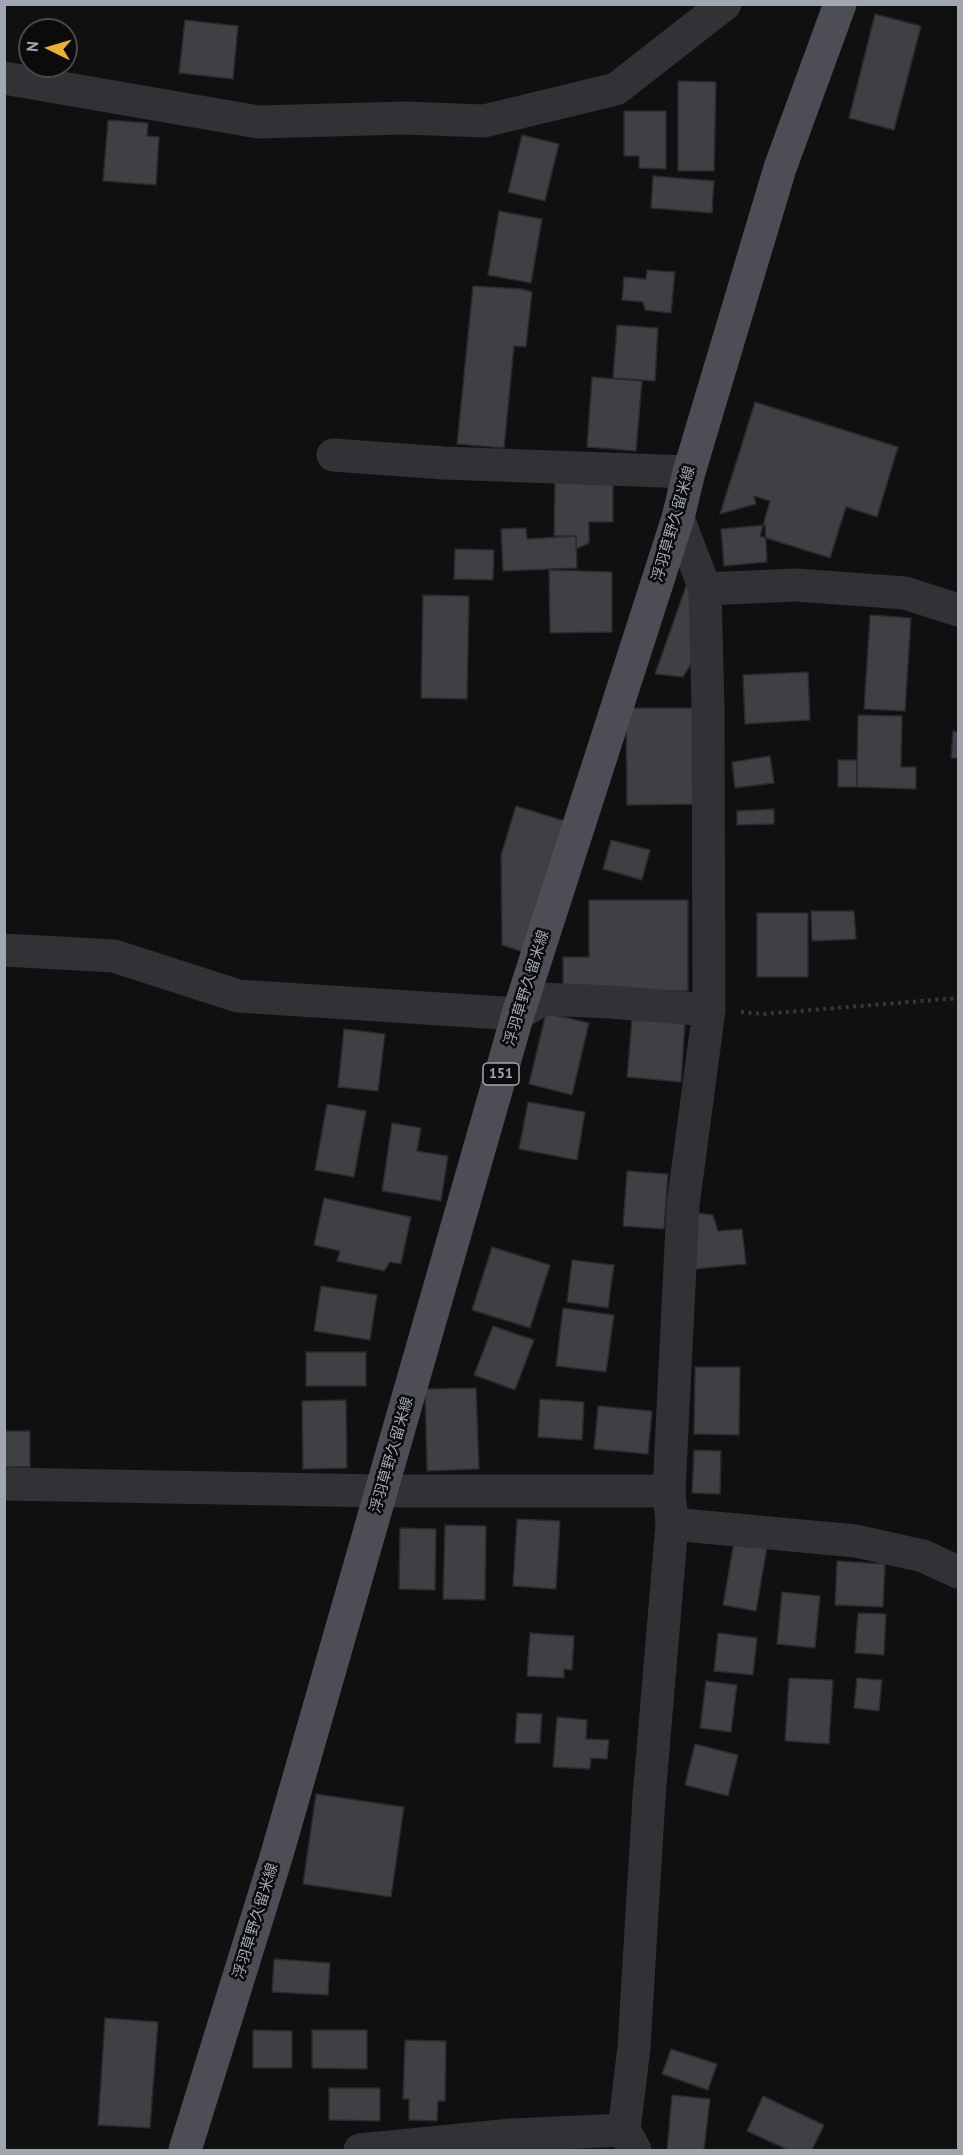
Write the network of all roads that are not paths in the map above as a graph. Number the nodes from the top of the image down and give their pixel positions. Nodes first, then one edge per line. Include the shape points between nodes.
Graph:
1 (725, 4) edge
2 (833, 11) edge
3 (4, 78) edge
4 (333, 455) dead end
5 (689, 472) junction
6 (678, 518) junction
7 (705, 589) junction
8 (958, 610) edge
9 (4, 950) edge
10 (709, 1010) junction
11 (518, 1014) junction
12 (4, 1484) edge
13 (382, 1491) junction
14 (669, 1491) junction
15 (672, 1524) junction
16 (958, 1572) edge
17 (630, 2140) edge
18 (185, 2151) edge
19 (360, 2151) edge

1 - 3 street via 616,89 484,121 405,118 258,122
2 - 5 main road, 浮羽草野久留米線 / 151 via 780,168
4 - 5 street
5 - 6 main road, 浮羽草野久留米線 / 151
6 - 7 street
6 - 11 main road, 浮羽草野久留米線 / 151
7 - 8 street via 796,585 905,593
7 - 10 street
9 - 11 street via 114,956 238,996
10 - 11 street via 544,999
10 - 14 street via 683,1205
11 - 13 main road, 浮羽草野久留米線 / 151
12 - 13 street
13 - 14 street
13 - 18 main road, 浮羽草野久留米線 / 151 via 277,1854
14 - 15 street
15 - 16 street via 856,1541 923,1556
15 - 17 street via 649,1797
17 - 19 street via 511,2135

